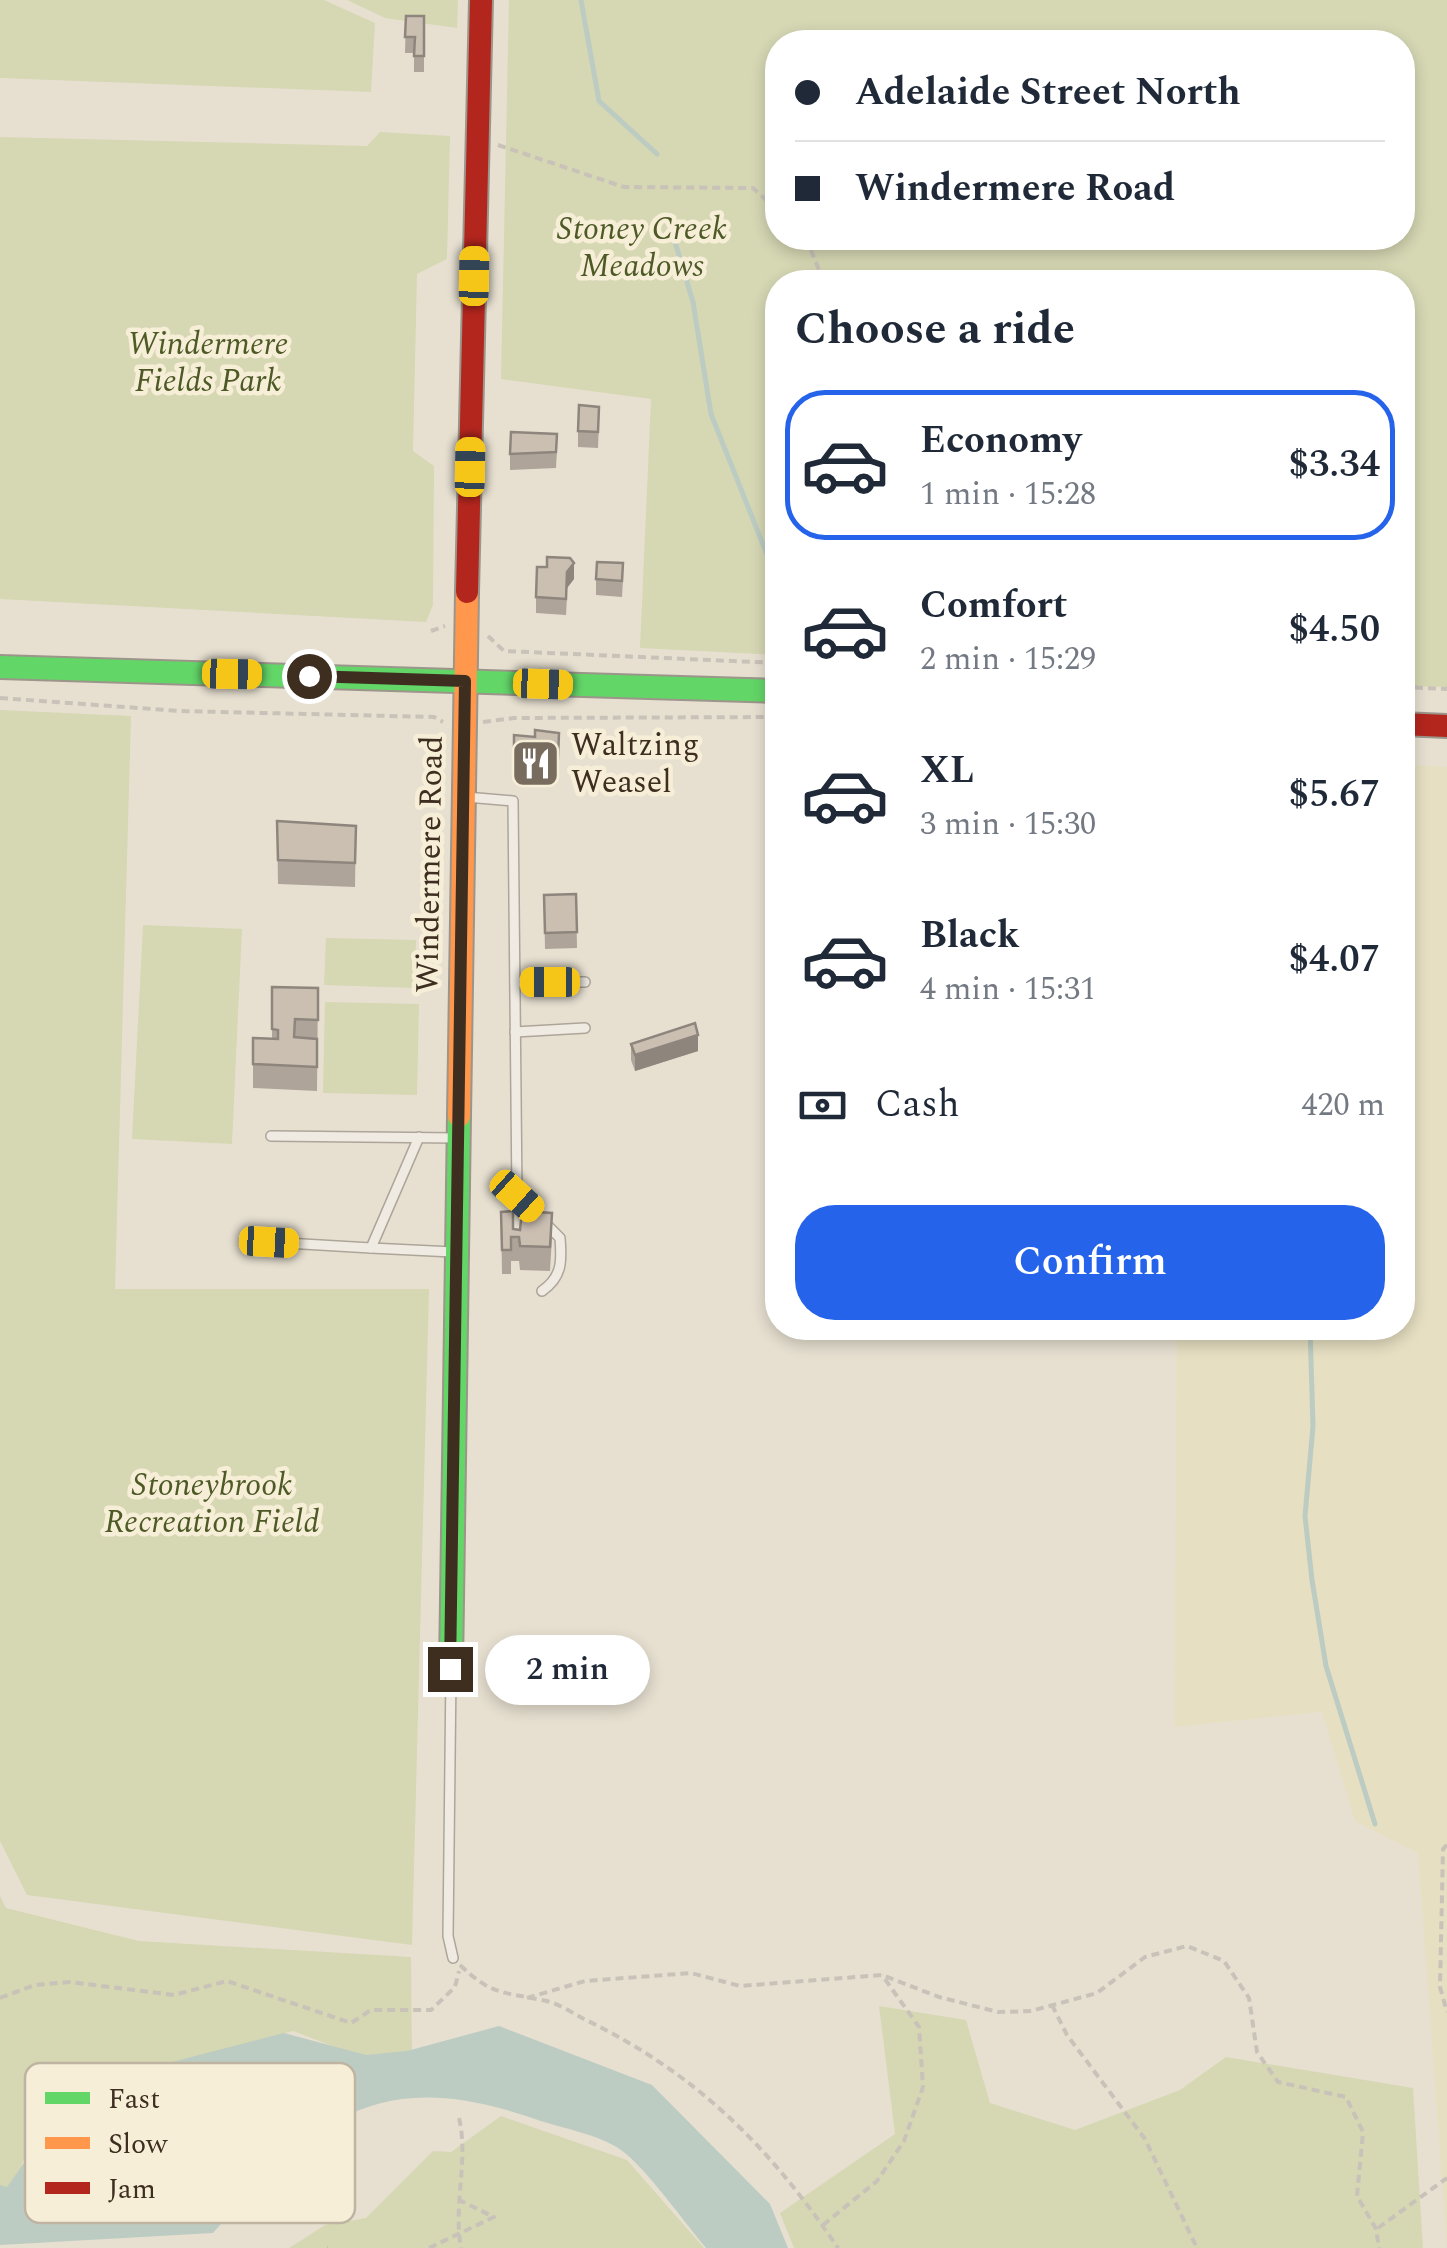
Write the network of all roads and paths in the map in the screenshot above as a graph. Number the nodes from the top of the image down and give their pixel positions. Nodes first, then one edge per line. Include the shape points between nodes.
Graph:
1 (481, 0) edge
2 (490, 142) dead end
3 (765, 199) edge
4 (485, 634) dead end
5 (765, 662) edge
6 (0, 667) edge
7 (465, 681) junction
8 (1415, 688) edge
9 (1447, 689) edge
10 (765, 692) edge
11 (0, 698) edge
12 (765, 717) edge
13 (464, 722) junction
14 (1415, 725) edge
15 (1447, 726) edge
16 (464, 796) junction
17 (515, 982) junction
18 (585, 982) dead end
19 (585, 1028) dead end
20 (515, 1032) junction
21 (271, 1136) dead end
22 (419, 1138) junction
23 (458, 1138) junction
24 (269, 1242) dead end
25 (372, 1248) junction
26 (457, 1252) junction
27 (542, 1292) dead end
28 (450, 1669) joint
29 (1447, 1846) edge
30 (453, 1958) junction
31 (882, 1975) junction
32 (0, 1998) edge
33 (526, 1998) junction
34 (1052, 2006) junction
35 (1447, 2012) edge
36 (458, 2118) dead end
37 (1447, 2178) edge
38 (457, 2199) junction
39 (823, 2225) junction
40 (1376, 2229) junction
41 (458, 2232) junction
42 (429, 2248) edge
43 (461, 2248) edge
44 (838, 2248) edge
45 (1197, 2248) edge
46 (1379, 2248) edge

1 - 7 main road, Windermere Road
2 - 3 path via 624,187 753,188
4 - 5 path via 504,651
6 - 7 main road
7 - 10 main road
7 - 13 main road, Windermere Road
8 - 9 path
11 - 13 path
12 - 13 path
13 - 16 main road, Windermere Road
14 - 15 main road
16 - 17 lane via 513,801
16 - 23 main road, Windermere Road
17 - 18 lane
17 - 20 lane
19 - 20 lane
20 - 27 lane via 517,1196 560,1238 556,1281
21 - 22 lane
22 - 23 lane
22 - 25 lane
23 - 26 main road, Windermere Road
24 - 25 lane
25 - 26 lane
26 - 28 main road, Windermere Road
28 - 30 lane
29 - 35 path via 1440,1987
30 - 32 path via 460,1974 455,1988 431,2010 371,2010 351,2022 227,1982 174,1995 70,1982
30 - 33 path via 482,1986
31 - 33 path via 740,1986 690,1974 585,1981
31 - 34 path via 998,2012
31 - 39 path via 920,2027 923,2087 904,2140 877,2180
33 - 39 path via 546,2000 632,2042 730,2113
34 - 40 path via 1097,1994 1145,1958 1187,1946 1224,1961 1248,1998 1257,2052 1278,2082 1346,2097 1363,2132 1357,2196
34 - 45 path via 1144,2140
36 - 38 path via 464,2142
37 - 40 path
38 - 41 path
38 - 41 path via 494,2218
39 - 44 path
40 - 46 path
41 - 42 path
41 - 43 path

